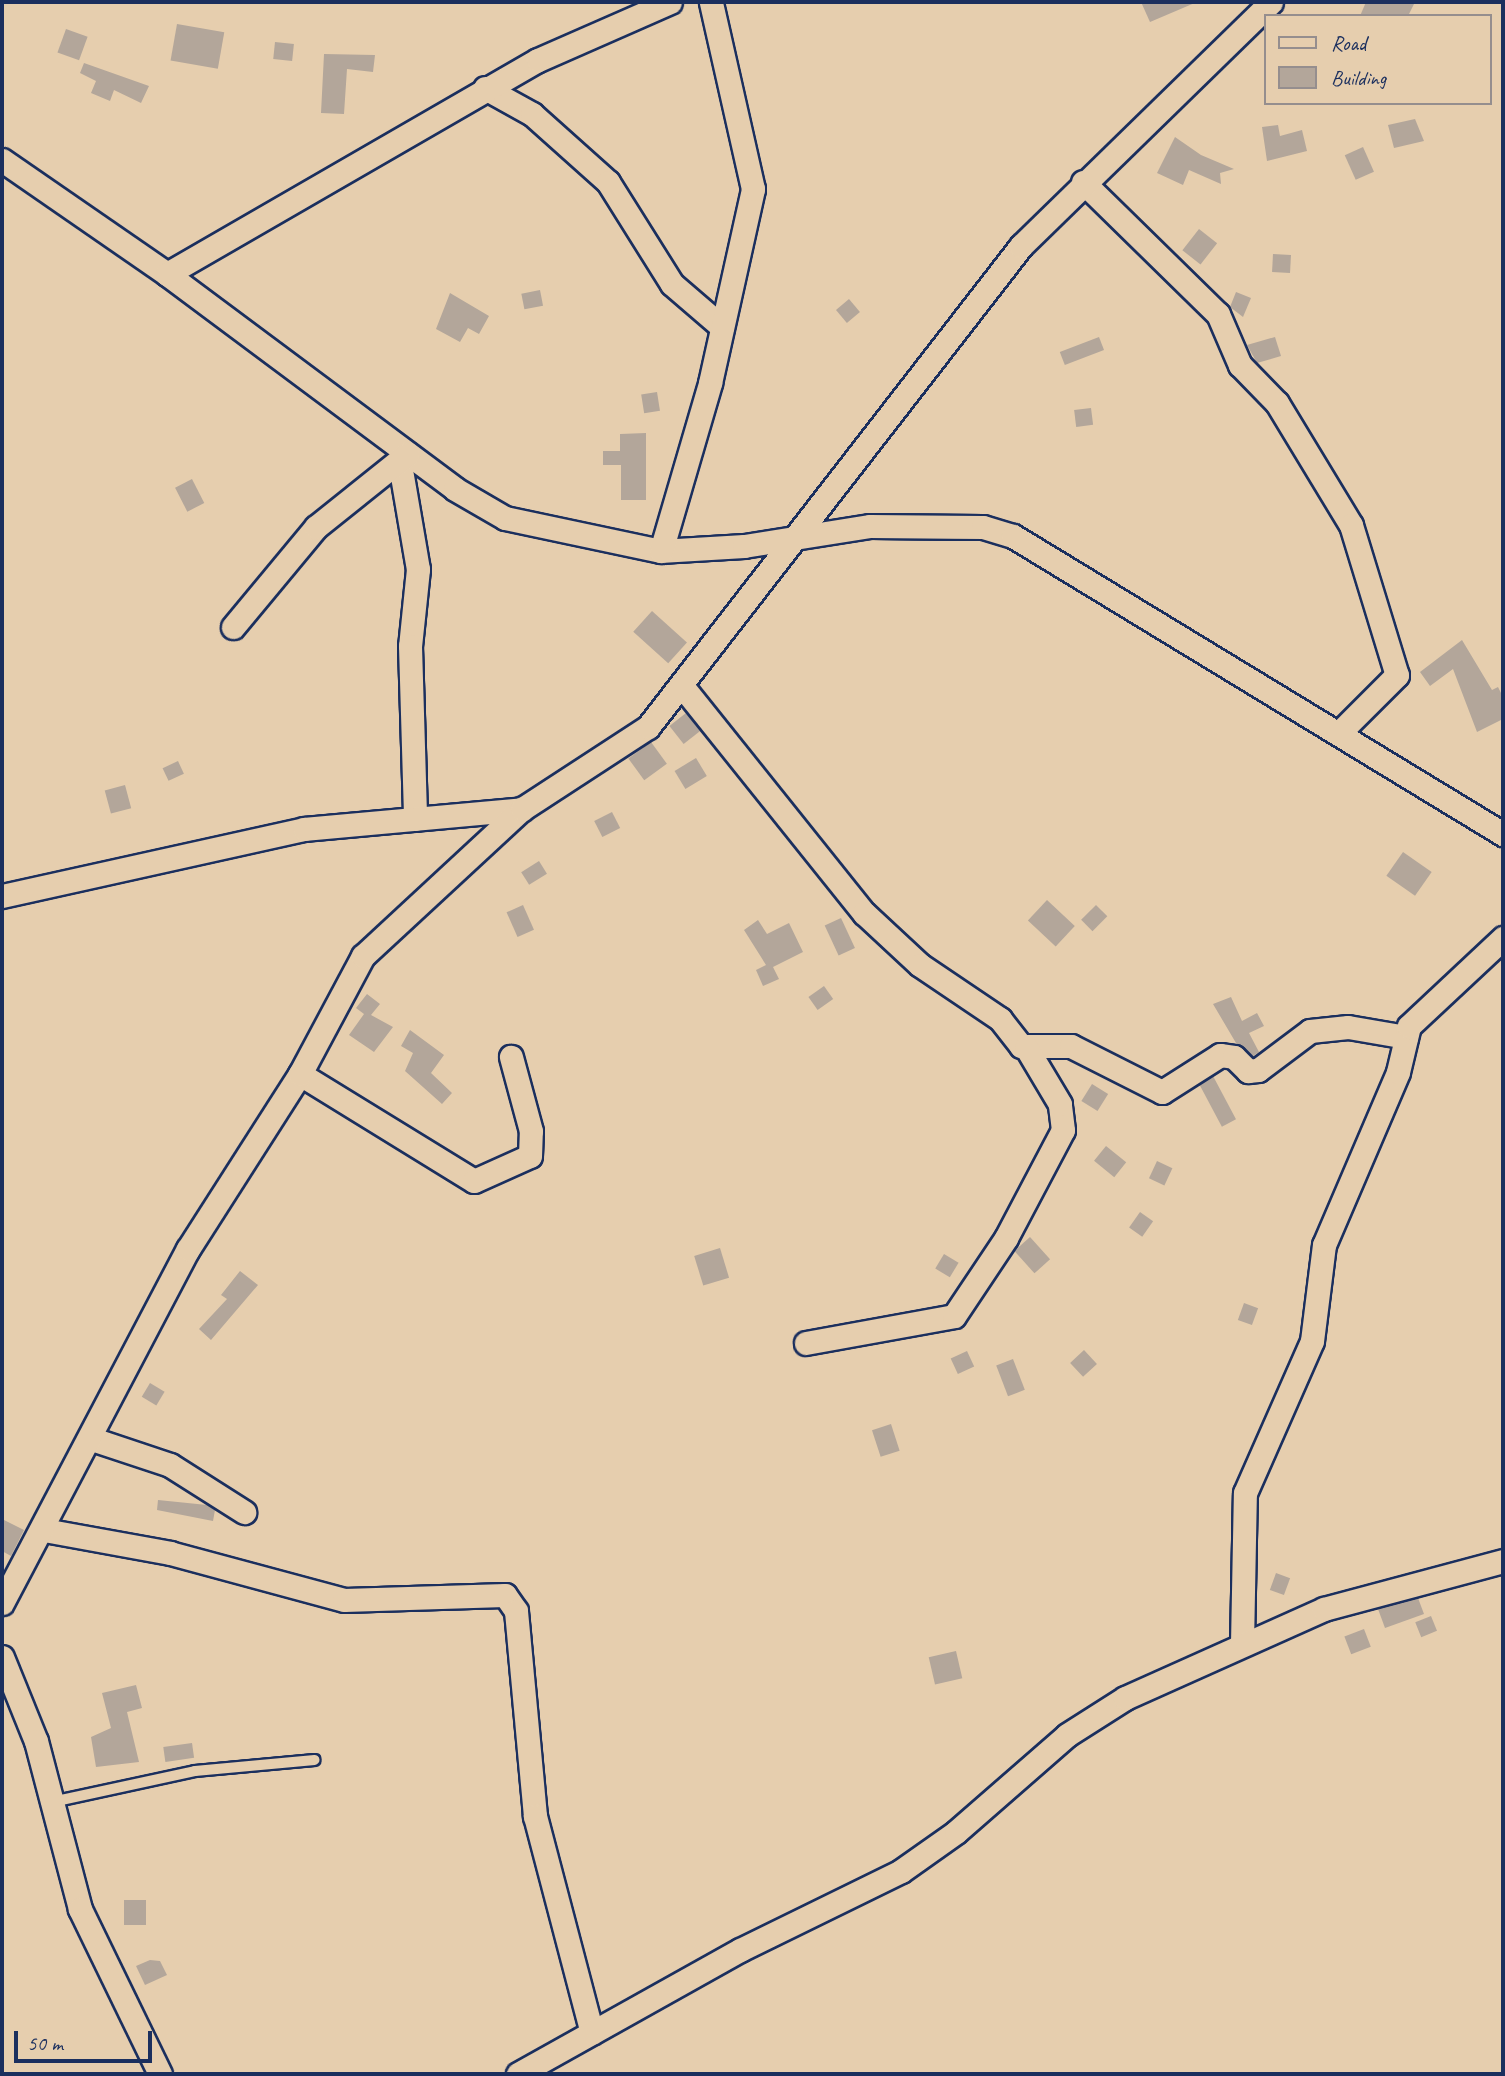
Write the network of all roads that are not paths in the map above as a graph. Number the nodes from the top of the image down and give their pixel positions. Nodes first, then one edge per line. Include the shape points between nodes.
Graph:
1 (670, 2) edge
2 (711, 2) edge
3 (1270, 2) edge
4 (485, 88) junction
5 (2, 160) edge
6 (1083, 182) junction
7 (167, 274) junction
8 (722, 327) junction
9 (404, 459) junction
10 (796, 535) junction
11 (661, 551) junction
12 (233, 627) dead end
13 (682, 686) junction
14 (1338, 734) junction
15 (522, 809) junction
16 (415, 819) junction
17 (1503, 834) edge
18 (2, 896) edge
19 (1503, 938) edge
20 (1406, 1037) junction
21 (1026, 1047) junction
22 (511, 1057) dead end
23 (300, 1074) junction
24 (806, 1343) dead end
25 (92, 1439) junction
26 (244, 1512) dead end
27 (44, 1530) junction
28 (1503, 1561) edge
29 (2, 1603) edge
30 (1242, 1644) junction
31 (2, 1657) edge
32 (314, 1760) dead end
33 (49, 1802) junction
34 (592, 2033) junction
35 (160, 2074) edge
36 (518, 2074) edge

1 - 4 street via 592,32
2 - 8 street via 753,189
3 - 6 street via 1194,83
4 - 7 street
4 - 8 street via 532,114 608,182 672,284
5 - 7 street
6 - 10 street via 1021,246
6 - 14 street via 1218,314 1240,365 1277,403 1352,525 1397,673
7 - 9 street
8 - 11 street
9 - 11 street via 505,518
9 - 12 street via 316,527
9 - 16 street via 418,569 410,646
10 - 11 street via 744,546
10 - 13 street
10 - 14 street via 947,524 1013,536
13 - 15 street via 614,755
13 - 21 street via 864,913 920,965 988,1008
14 - 17 street
15 - 16 street
15 - 23 street via 363,957
16 - 18 street via 304,829
19 - 20 street via 1427,1003
20 - 21 street via 1348,1027 1310,1031 1258,1070 1248,1072 1234,1057 1220,1055 1162,1092 1071,1046
20 - 30 street via 1398,1072 1324,1245 1312,1340 1247,1483
21 - 24 street via 1060,1104 1063,1130 1006,1238 954,1316
22 - 23 street via 531,1131 530,1156 474,1181
23 - 25 street via 188,1249
25 - 26 street via 170,1465
25 - 27 street
27 - 29 street
27 - 34 street via 170,1552 344,1600 505,1595 516,1611 536,1816
28 - 30 street via 1365,1596
30 - 34 street via 1100,1711 901,1871 740,1950
31 - 33 street via 24,1704
32 - 33 lane via 195,1771
33 - 35 street via 80,1909
34 - 36 street

